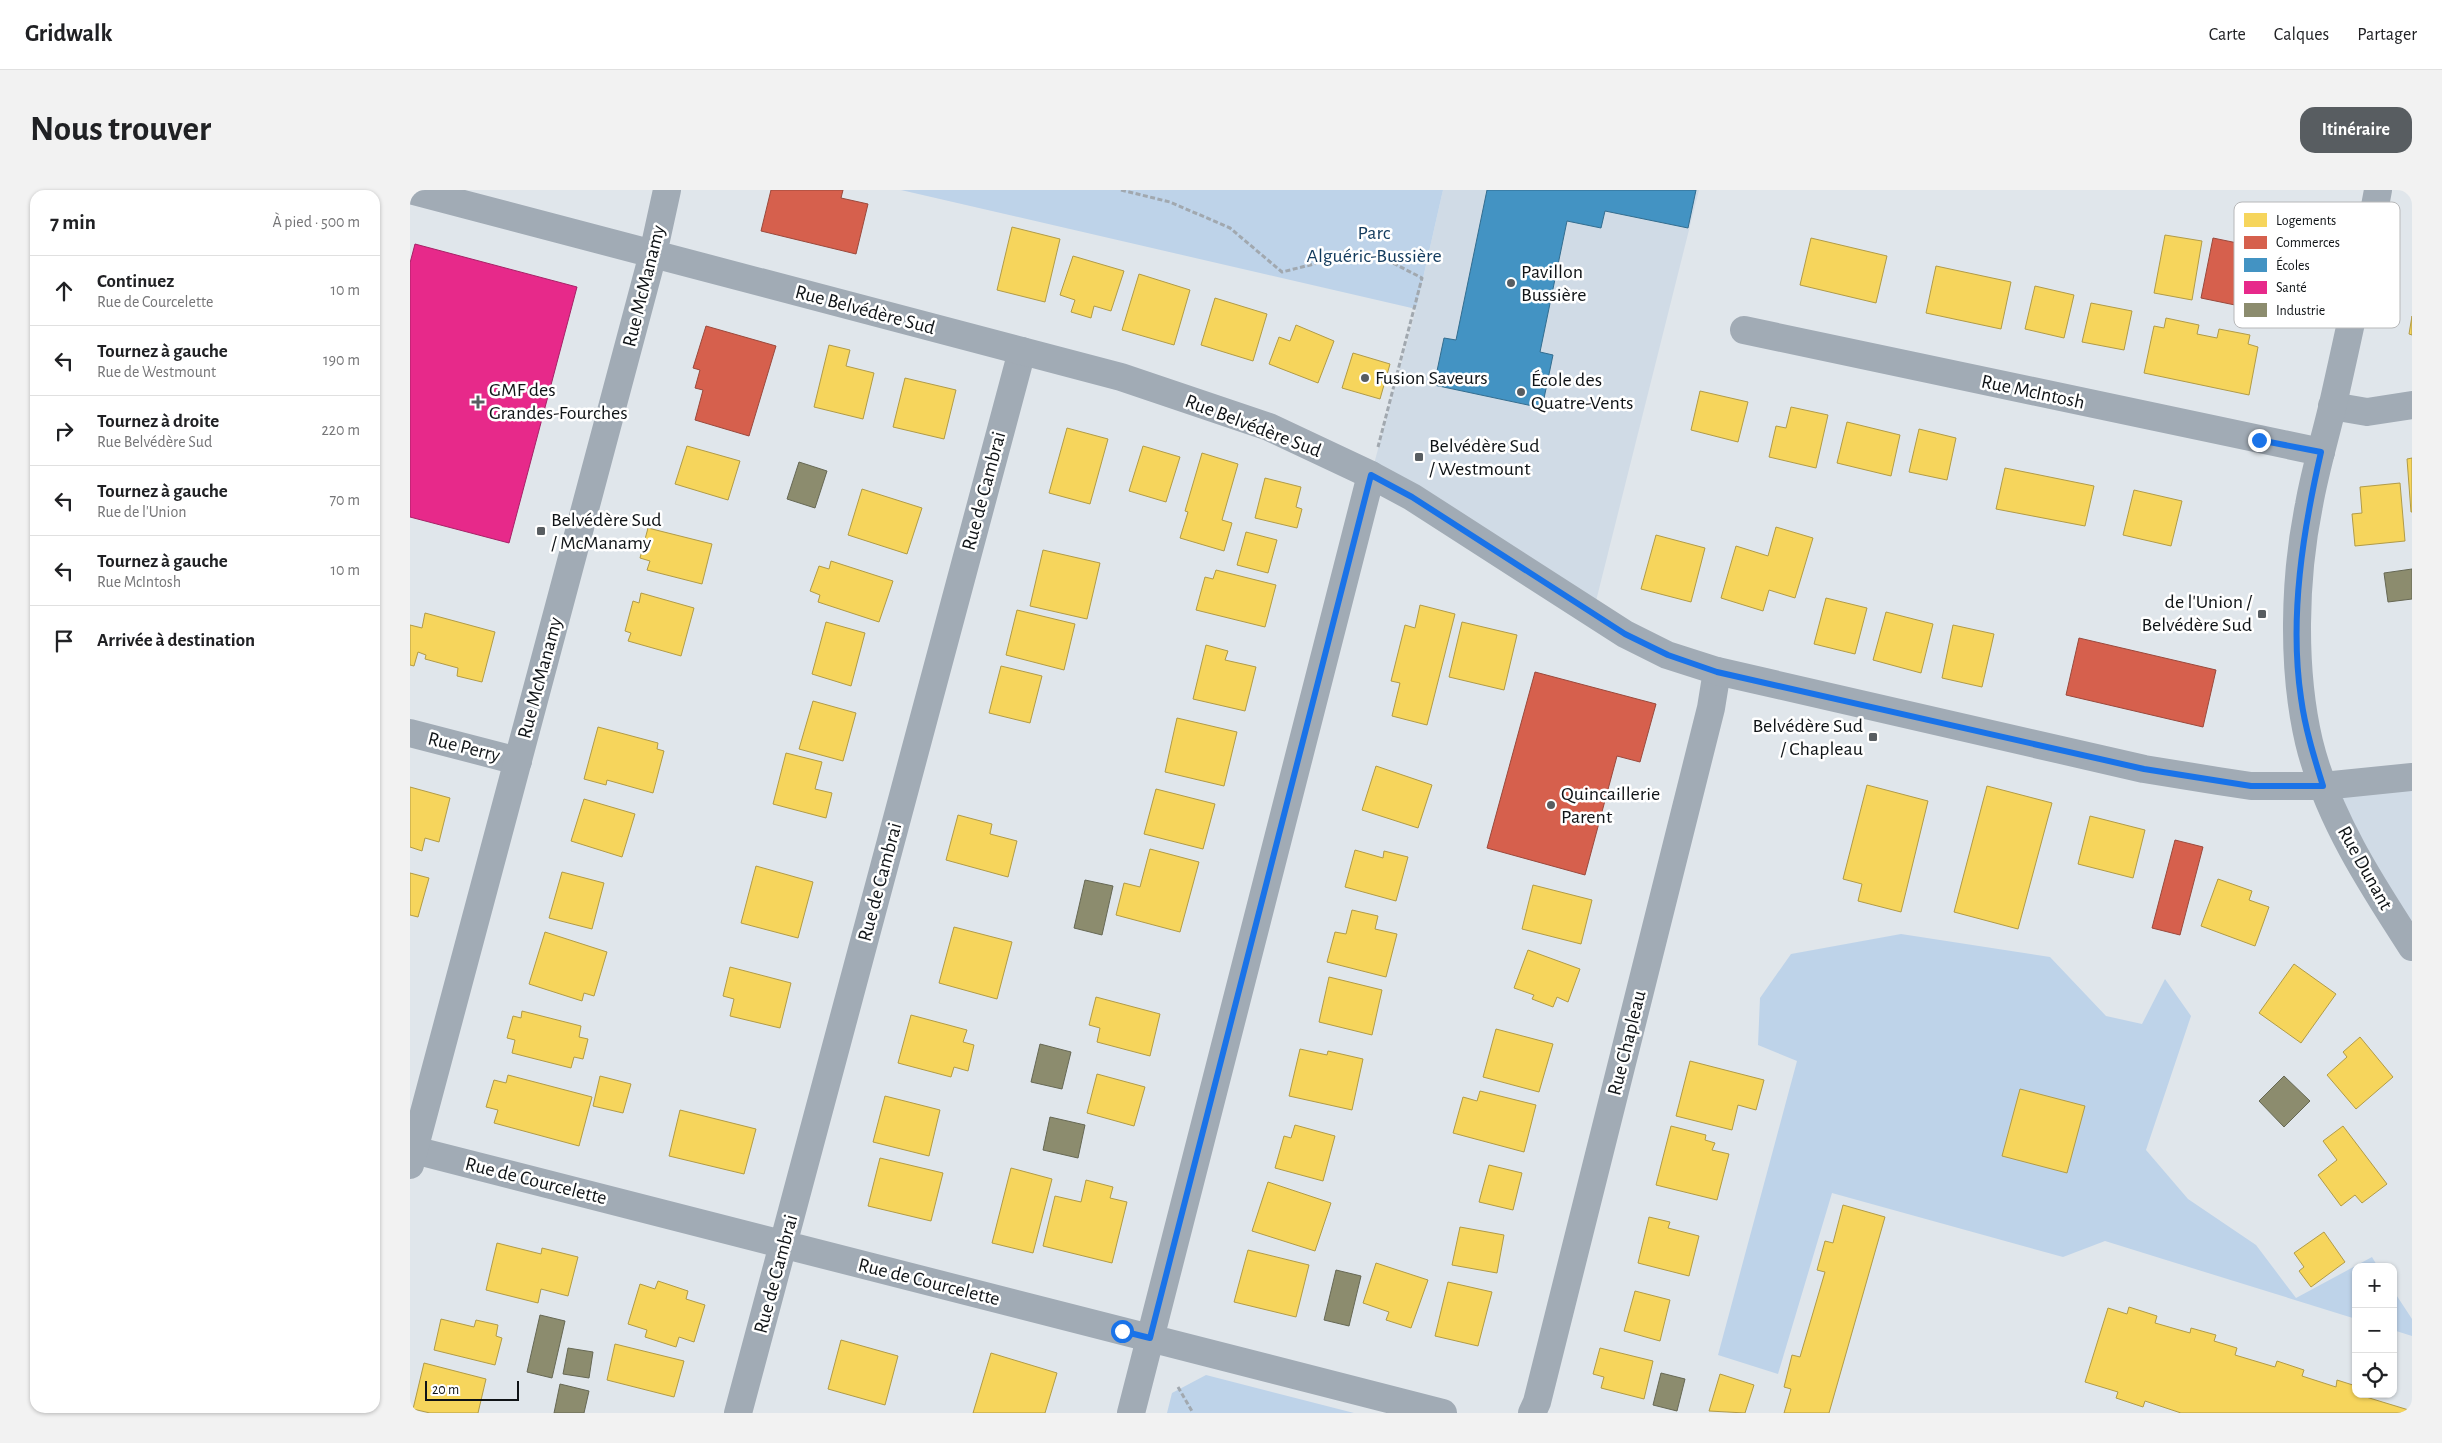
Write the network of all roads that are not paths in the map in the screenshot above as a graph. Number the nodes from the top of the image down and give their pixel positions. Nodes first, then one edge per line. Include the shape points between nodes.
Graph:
1 (410, 190) edge
2 (667, 190) edge
3 (654, 254) junction
4 (2349, 328) edge
5 (1744, 330) dead end
6 (1022, 351) junction
7 (2412, 405) edge
8 (2332, 406) junction
9 (2321, 452) junction
10 (1371, 475) junction
11 (1717, 672) junction
12 (410, 733) edge
13 (518, 761) junction
14 (2412, 777) edge
15 (2323, 786) junction
16 (2412, 947) edge
17 (417, 1109) edge
18 (412, 1157) edge
19 (784, 1245) junction
20 (1150, 1338) junction
21 (738, 1413) edge
22 (1130, 1413) edge
23 (1443, 1413) edge
24 (1532, 1413) edge

1 - 3 street, Rue Belvédère Sud
2 - 3 street, Rue McManamy
3 - 6 street, Rue Belvédère Sud
3 - 13 street, Rue McManamy
4 - 8 street, Rue Dunant
5 - 9 street, Rue McIntosh
6 - 10 street, Rue Belvédère Sud via 1120,377 1269,427
6 - 19 street, Rue de Cambrai
7 - 8 street via 2367,412
8 - 9 street, Rue Dunant
9 - 15 street, Rue Dunant via 2308,506 2299,588 2297,648 2300,697 2309,743
10 - 11 street, Rue Belvédère Sud via 1412,497 1625,634 1668,655
10 - 20 street
11 - 15 street, Rue Belvédère Sud via 2144,769 2251,786
11 - 24 street, Rue Chapleau via 1707,727 1540,1393
12 - 13 street, Rue Perry
13 - 17 street, Rue McManamy
14 - 15 street, Rue Belvédère Sud
15 - 16 street, Rue Dunant via 2360,861
17 - 18 street, Rue McManamy
18 - 19 street, Rue de Courcelette
19 - 20 street, Rue de Courcelette
19 - 21 street, Rue de Cambrai
20 - 22 street
20 - 23 street, Rue de Courcelette

